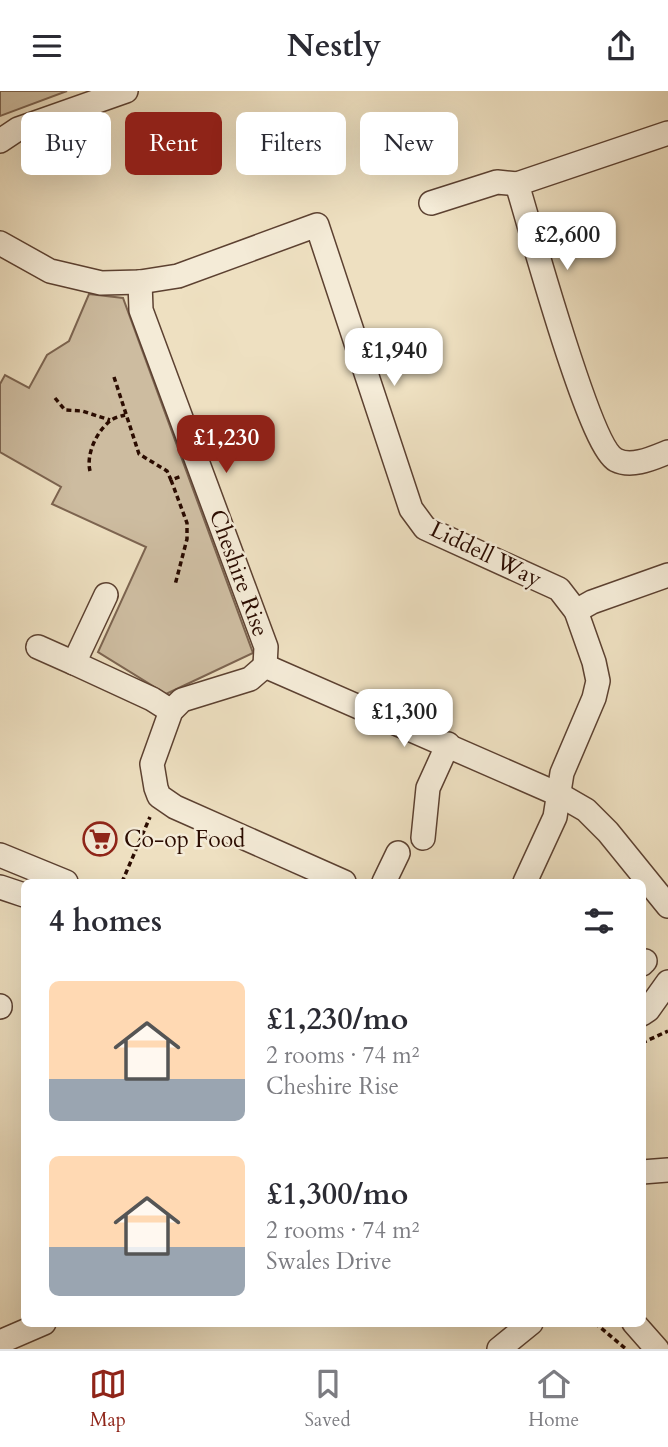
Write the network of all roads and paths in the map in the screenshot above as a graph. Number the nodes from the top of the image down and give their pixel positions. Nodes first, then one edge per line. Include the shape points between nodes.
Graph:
1 (126, 91) edge
2 (668, 133) edge
3 (0, 141) edge
4 (517, 184) junction
5 (431, 204) dead end
6 (0, 243) edge
7 (140, 282) junction
8 (114, 377) dead end
9 (55, 398) dead end
10 (125, 415) junction
11 (110, 420) junction
12 (668, 452) edge
13 (201, 470) junction
14 (90, 471) dead end
15 (171, 479) junction
16 (668, 575) edge
17 (175, 585) dead end
18 (106, 595) dead end
19 (576, 611) junction
20 (38, 647) dead end
21 (74, 663) junction
22 (265, 666) junction
23 (171, 711) junction
24 (448, 744) junction
25 (560, 795) junction
26 (159, 796) junction
27 (423, 838) dead end
28 (398, 853) dead end
29 (0, 855) edge
30 (59, 879) edge
31 (123, 879) edge
32 (337, 879) edge
33 (385, 879) edge
34 (526, 879) edge
35 (0, 887) edge
36 (21, 894) edge
37 (668, 906) edge
38 (668, 982) edge
39 (653, 1011) edge
40 (668, 1031) edge
41 (646, 1041) edge
42 (646, 1173) edge
43 (668, 1177) edge
44 (35, 1327) edge
45 (526, 1327) edge
46 (600, 1327) edge
47 (638, 1327) edge
48 (0, 1342) edge
49 (499, 1349) edge
50 (626, 1349) edge
51 (657, 1349) edge

1 - 3 street via 18,129
2 - 4 street
4 - 5 street via 497,182
4 - 12 street via 600,441 619,462 642,461
6 - 7 street, Liddell Way via 50,271 101,283
7 - 13 street, Cheshire Rise via 141,310
7 - 19 street, Liddell Way via 178,277 317,225 411,509 425,528 559,589
8 - 10 path
9 - 11 path via 65,411
10 - 11 path
10 - 15 path via 139,454 167,471
11 - 14 path via 90,453
13 - 15 path
13 - 22 street, Cheshire Rise via 266,647
15 - 17 path via 187,523
16 - 19 street
18 - 21 street
19 - 25 street, Liddell Way via 598,681 562,773
20 - 21 street
21 - 23 street
22 - 23 street via 250,679 182,700
22 - 24 street
23 - 26 street via 152,764
24 - 25 street
24 - 27 street via 428,788
25 - 34 street, Liddell Way via 555,817
25 - 37 street via 586,810 608,832
26 - 31 path
26 - 32 street
28 - 33 street
29 - 30 street
35 - 36 street
38 - 39 street
40 - 41 path
42 - 43 street
44 - 48 street
45 - 49 street
46 - 50 path
47 - 51 street

